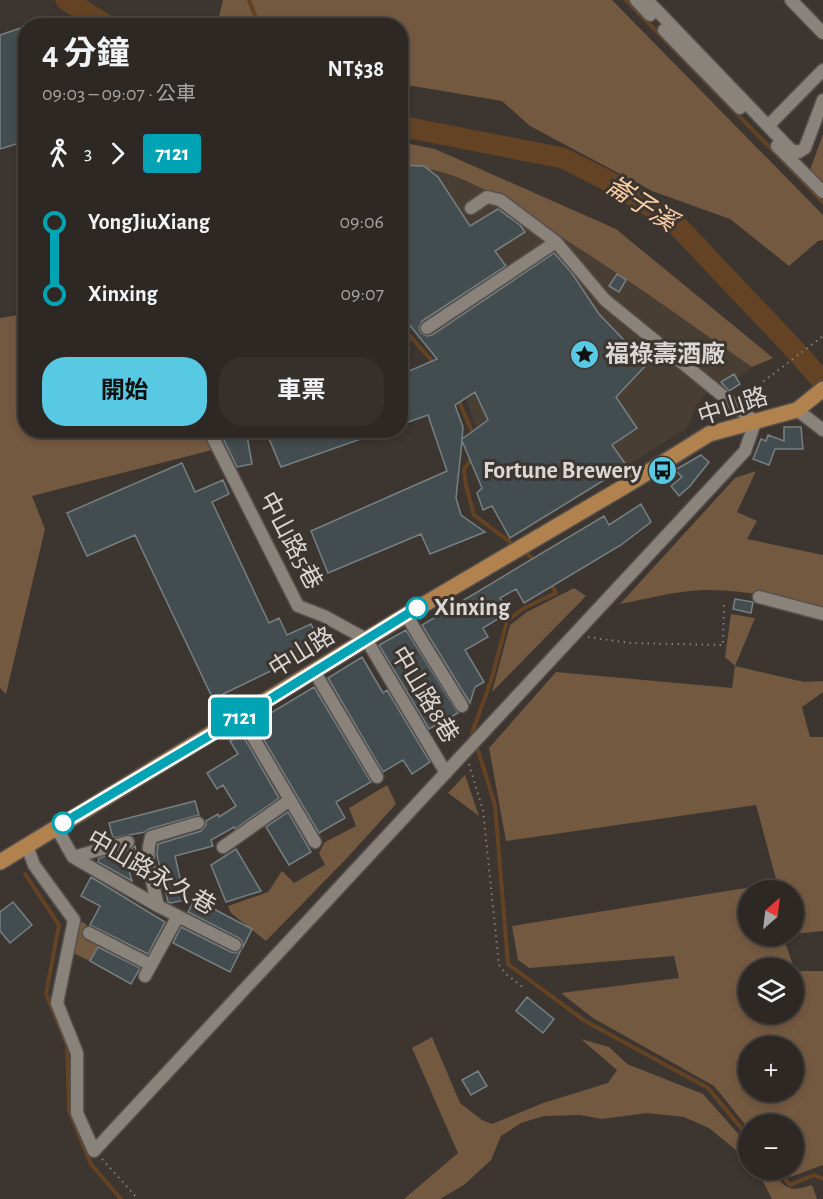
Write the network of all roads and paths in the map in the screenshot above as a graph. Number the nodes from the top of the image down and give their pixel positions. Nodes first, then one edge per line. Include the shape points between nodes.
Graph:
1 (636, 0) edge
2 (647, 0) edge
3 (791, 0) edge
4 (823, 33) edge
5 (823, 70) edge
6 (823, 100) edge
7 (768, 126) junction
8 (823, 192) edge
9 (471, 208) dead end
10 (556, 242) junction
11 (427, 328) dead end
12 (823, 336) edge
13 (823, 389) edge
14 (738, 408) junction
15 (797, 410) junction
16 (755, 422) junction
17 (823, 430) edge
18 (213, 438) edge
19 (759, 597) dead end
20 (724, 602) dead end
21 (823, 614) edge
22 (406, 615) junction
23 (573, 635) junction
24 (366, 639) junction
25 (314, 671) junction
26 (462, 706) dead end
27 (241, 717) junction
28 (465, 752) junction
29 (446, 773) junction
30 (377, 777) dead end
31 (290, 800) junction
32 (198, 823) dead end
33 (56, 827) junction
34 (128, 842) dead end
35 (315, 842) dead end
36 (27, 846) junction
37 (223, 847) dead end
38 (73, 857) junction
39 (0, 862) edge
40 (158, 906) junction
41 (178, 916) junction
42 (89, 933) dead end
43 (235, 945) dead end
44 (524, 988) dead end
45 (94, 1151) junction
46 (138, 1199) edge

1 - 8 street
2 - 7 street
3 - 4 street
5 - 7 street
6 - 7 street via 805,148 798,152 790,150
9 - 10 street via 487,196 500,200
10 - 11 street
10 - 14 street via 605,300
12 - 14 path via 764,381
13 - 15 main road
14 - 16 street
15 - 16 main road, 中山路
15 - 17 street
16 - 22 main road, 中山路 via 709,434
16 - 23 street via 745,451
18 - 24 street, 中山路5巷 via 298,606
19 - 21 street
20 - 23 path via 723,645 630,643
22 - 24 main road, 中山路
22 - 26 street
23 - 28 street
24 - 25 main road, 中山路
24 - 29 street, 中山路8巷
25 - 27 main road, 中山路
25 - 30 street
27 - 31 street
27 - 33 main road, 中山路
28 - 29 street
28 - 44 path via 483,810 499,965
29 - 45 street
31 - 35 street
31 - 37 street
32 - 40 street via 151,837 147,848
33 - 36 main road, 中山路
33 - 38 street, 中山路永久巷
34 - 38 street
36 - 39 main road, 中山路
36 - 45 street via 34,865 74,920 57,1003 77,1053 77,1113
38 - 40 street, 中山路永久巷
40 - 41 street, 中山路永久巷
41 - 42 street via 148,971
41 - 43 street, 中山路永久巷
45 - 46 path

